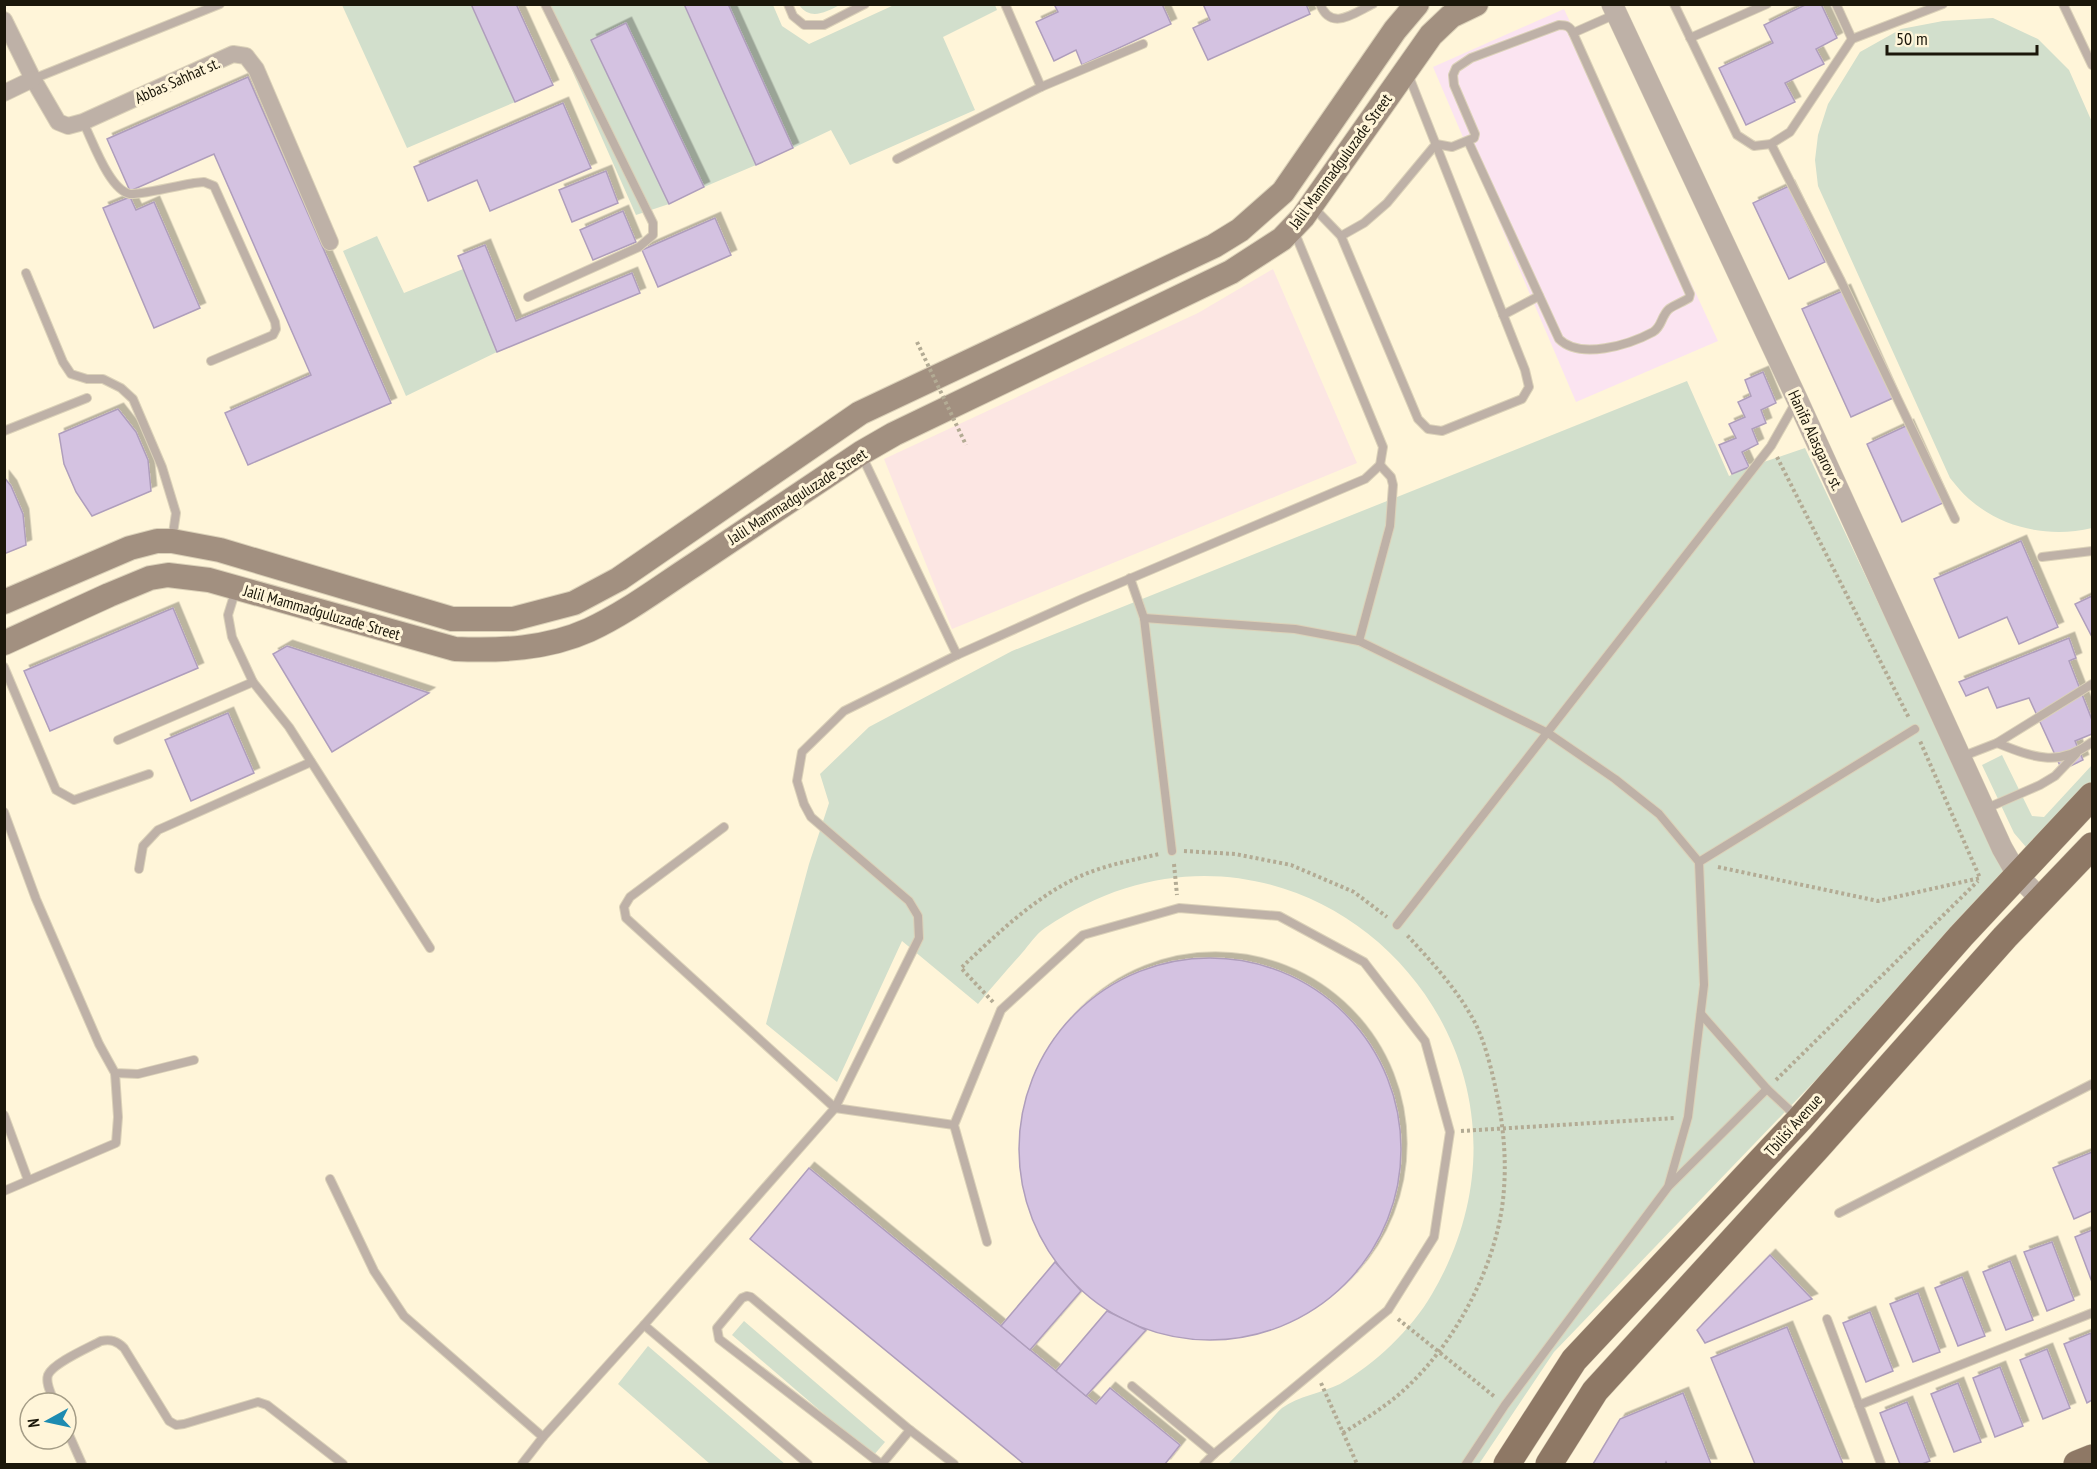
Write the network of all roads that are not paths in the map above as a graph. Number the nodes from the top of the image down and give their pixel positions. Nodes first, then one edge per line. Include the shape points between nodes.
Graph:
1 (220, 4) edge
2 (545, 4) edge
3 (788, 4) edge
4 (865, 4) edge
5 (1005, 4) edge
6 (1320, 4) edge
7 (1373, 4) edge
8 (1476, 4) edge
9 (1674, 4) edge
10 (1767, 4) edge
11 (1836, 4) edge
12 (1943, 4) edge
13 (2063, 4) edge
14 (1414, 6) edge
15 (1614, 9) edge
16 (4, 20) edge
17 (1573, 33) junction
18 (1690, 39) junction
19 (1852, 39) junction
20 (1143, 44) dead end
21 (1384, 46) junction
22 (2092, 65) edge
23 (1406, 68) junction
24 (33, 80) junction
25 (1041, 87) junction
26 (4, 93) edge
27 (83, 122) junction
28 (1468, 141) junction
29 (1436, 144) junction
30 (1771, 144) junction
31 (897, 159) dead end
32 (1270, 205) junction
33 (1312, 205) junction
34 (1293, 228) junction
35 (1341, 236) junction
36 (330, 242) dead end
37 (26, 273) dead end
38 (1539, 296) junction
39 (528, 297) dead end
40 (1503, 315) junction
41 (212, 361) dead end
42 (87, 398) dead end
43 (1797, 399) junction
44 (4, 431) edge
45 (861, 453) junction
46 (1380, 465) junction
47 (1955, 519) dead end
48 (172, 541) junction
49 (2092, 551) edge
50 (2042, 557) dead end
51 (168, 575) junction
52 (1130, 578) junction
53 (236, 588) junction
54 (4, 602) edge
55 (1144, 618) junction
56 (1359, 641) junction
57 (4, 643) edge
58 (957, 655) junction
59 (4, 667) edge
60 (253, 682) junction
61 (2092, 684) edge
62 (1915, 729) dead end
63 (1548, 734) junction
64 (118, 740) dead end
65 (2092, 742) edge
66 (1997, 743) junction
67 (2076, 754) junction
68 (1960, 758) junction
69 (311, 762) junction
70 (149, 774) dead end
71 (2092, 796) edge
72 (1984, 810) junction
73 (4, 812) edge
74 (724, 827) dead end
75 (2092, 846) edge
76 (1172, 851) road end
77 (1699, 862) junction
78 (139, 869) dead end
79 (2018, 876) junction
80 (2042, 900) junction
81 (1397, 925) road end
82 (430, 948) dead end
83 (1701, 1014) junction
84 (194, 1060) dead end
85 (115, 1073) junction
86 (2092, 1084) edge
87 (1767, 1089) junction
88 (835, 1108) junction
89 (4, 1115) edge
90 (1800, 1119) junction
91 (954, 1125) junction
92 (330, 1179) dead end
93 (28, 1180) junction
94 (1668, 1187) junction
95 (4, 1191) edge
96 (1839, 1213) dead end
97 (987, 1242) dead end
98 (2092, 1313) edge
99 (1827, 1319) dead end
100 (644, 1325) junction
101 (1132, 1386) dead end
102 (50, 1391) edge
103 (1859, 1405) junction
104 (910, 1430) junction
105 (543, 1437) junction
106 (1214, 1454) junction
107 (2092, 1458) edge
108 (343, 1464) edge
109 (522, 1464) edge
110 (808, 1464) edge
111 (882, 1464) edge
112 (954, 1464) edge
113 (1204, 1464) edge
114 (1466, 1464) edge
115 (1507, 1464) edge
116 (1549, 1464) edge
117 (1881, 1464) edge
118 (2077, 1464) edge

1 - 24 lane
2 - 39 lane via 653,223 653,236 639,247
3 - 4 lane via 793,16 804,25 824,25
5 - 25 lane
6 - 7 lane via 1331,19 1341,19
8 - 23 main road, Jalil Mammadguluzade Street via 1444,22
9 - 18 lane
10 - 18 lane
11 - 19 lane
12 - 19 lane
13 - 22 lane
14 - 21 main road, Jalil Mammadguluzade Street
15 - 17 lane
15 - 43 street, Hanifa Alasgarov st.
16 - 24 street
17 - 28 lane via 1559,25 1471,58 1456,68 1454,85 1475,134
17 - 38 lane via 1690,294 1670,308 1653,332 1596,350 1565,345
18 - 30 lane via 1737,135 1754,146
19 - 30 lane via 1790,132
20 - 25 lane
21 - 23 main road
21 - 32 main road, Jalil Mammadguluzade Street
23 - 29 lane
23 - 33 main road, Jalil Mammadguluzade Street
24 - 26 street
24 - 27 street via 58,122 68,126
25 - 31 lane
27 - 36 street, Abbas Sahhat st. via 233,54 246,56 256,69
27 - 41 lane via 110,178 130,194 204,182 214,186 276,329 273,335
28 - 29 lane via 1452,147
28 - 38 lane
29 - 35 lane via 1387,202 1364,224
29 - 40 lane
30 - 47 lane
32 - 34 main road
32 - 48 main road, Jalil Mammadguluzade Street via 1214,246 860,413 619,579 573,603 513,619 452,619 220,550
33 - 34 main road, Jalil Mammadguluzade Street
33 - 35 lane
34 - 45 main road, Jalil Mammadguluzade Street via 1231,272
34 - 46 lane via 1383,447
35 - 40 lane via 1418,419 1428,429 1442,431 1522,399 1529,387
37 - 48 lane via 71,374 103,379 133,399 162,466 176,513
38 - 40 lane
42 - 44 lane
43 - 63 lane via 1771,446
43 - 68 street, Hanifa Alasgarov st.
45 - 53 main road, Jalil Mammadguluzade Street via 635,604 588,630 547,643 494,650 455,649
45 - 58 lane
46 - 52 lane via 1365,479
46 - 56 lane via 1393,485 1390,526
48 - 51 main road
48 - 54 main road, Jalil Mammadguluzade Street via 144,543
49 - 50 lane
51 - 53 main road, Jalil Mammadguluzade Street
51 - 57 main road, Jalil Mammadguluzade Street via 109,594
52 - 55 lane
52 - 58 lane
53 - 60 lane via 228,615 232,637
55 - 56 lane via 1295,629
55 - 76 lane
56 - 63 lane
58 - 88 lane via 844,711 802,752 797,781 811,817 909,901 918,916 919,938
59 - 70 lane via 56,790 74,800
60 - 64 lane
60 - 69 lane
61 - 66 lane
62 - 77 lane
63 - 77 lane via 1659,814
63 - 81 lane
65 - 67 lane
66 - 67 lane via 2048,759
66 - 68 lane
67 - 72 lane via 2055,776
68 - 72 street, Hanifa Alasgarov st.
69 - 78 lane via 158,830 143,846
69 - 82 lane
71 - 79 main road, Tbilisi Avenue
72 - 79 street, Hanifa Alasgarov st.
73 - 85 lane via 36,899
74 - 88 lane via 630,897 624,907 626,918
75 - 80 main road, Tbilisi Avenue
77 - 83 lane via 1704,985
79 - 80 street, Hanifa Alasgarov st.
79 - 90 main road, Tbilisi Avenue
80 - 116 main road, Tbilisi Avenue via 1595,1391
83 - 87 lane
83 - 94 lane via 1688,1117
84 - 85 lane via 138,1074
85 - 93 lane via 116,1143
86 - 96 lane
87 - 90 lane
87 - 94 lane
88 - 91 lane
88 - 100 lane
89 - 93 lane
90 - 115 main road, Tbilisi Avenue via 1574,1360
91 - 97 lane
91 - 106 lane via 1001,1010 1083,935 1179,908 1279,916 1364,962 1425,1041 1450,1132 1434,1238 1388,1310
92 - 105 lane via 374,1271 405,1316
93 - 95 lane
94 - 114 lane via 1505,1405
98 - 103 lane
99 - 103 lane
100 - 105 lane
100 - 110 lane
101 - 106 lane
102 - 108 lane via 47,1376 54,1367 101,1341 118,1342 169,1421 176,1425 258,1402
103 - 117 lane
104 - 111 lane
104 - 111 lane via 751,1297 742,1298 717,1328 719,1339
104 - 112 lane
105 - 109 lane
106 - 113 lane
107 - 118 main road

